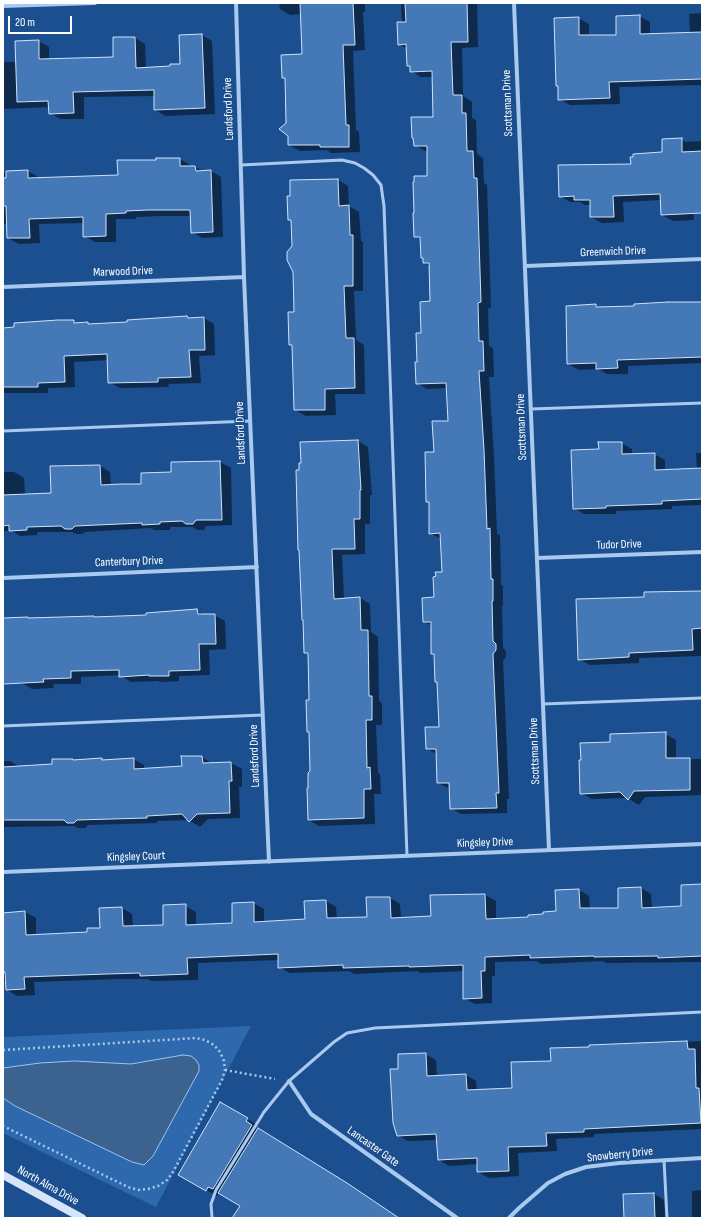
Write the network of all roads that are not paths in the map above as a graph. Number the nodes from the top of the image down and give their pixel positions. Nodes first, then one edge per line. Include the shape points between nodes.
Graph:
1 (95, 3) edge
2 (236, 3) edge
3 (514, 3) edge
4 (3, 6) edge
5 (241, 165) junction
6 (702, 259) edge
7 (525, 266) junction
8 (244, 277) junction
9 (3, 287) edge
10 (702, 403) edge
11 (531, 409) junction
12 (250, 421) junction
13 (3, 431) edge
14 (702, 552) edge
15 (537, 558) junction
16 (257, 567) junction
17 (3, 578) edge
18 (702, 698) edge
19 (543, 704) junction
20 (263, 715) junction
21 (3, 726) edge
22 (702, 844) edge
23 (549, 850) junction
24 (408, 856) junction
25 (269, 862) junction
26 (3, 872) edge
27 (702, 1012) edge
28 (289, 1081) junction
29 (702, 1158) edge
30 (664, 1160) junction
31 (3, 1175) edge
32 (82, 1218) edge
33 (212, 1218) edge
34 (457, 1218) edge
35 (509, 1218) edge
36 (667, 1218) edge

1 - 4 street
2 - 5 street, Landsford Drive
3 - 7 street, Scottsman Drive
5 - 8 street, Landsford Drive
5 - 24 lane via 342,160 355,162 381,184 384,206
6 - 7 street, Greenwich Drive
7 - 11 street, Scottsman Drive
8 - 9 street, Marwood Drive
8 - 12 street, Landsford Drive
10 - 11 lane
11 - 15 street, Scottsman Drive
12 - 13 lane
12 - 16 street, Landsford Drive
14 - 15 street, Tudor Drive
15 - 19 street, Scottsman Drive
16 - 17 street, Canterbury Drive
16 - 20 street, Landsford Drive
18 - 19 lane
19 - 23 street, Scottsman Drive
20 - 21 lane
20 - 25 street, Landsford Drive
22 - 23 street, Kingsley Drive
23 - 24 street, Kingsley Drive
24 - 25 street, Kingsley Drive
25 - 26 street, Kingsley Court
27 - 28 lane via 374,1028 347,1033
28 - 33 lane via 264,1112 216,1190 211,1204
28 - 34 street, Lancaster Gate via 311,1114
29 - 30 street, Snowberry Drive
30 - 35 street, Snowberry Drive via 586,1167 565,1174 548,1183
30 - 36 lane
31 - 32 main road, North Alma Drive

